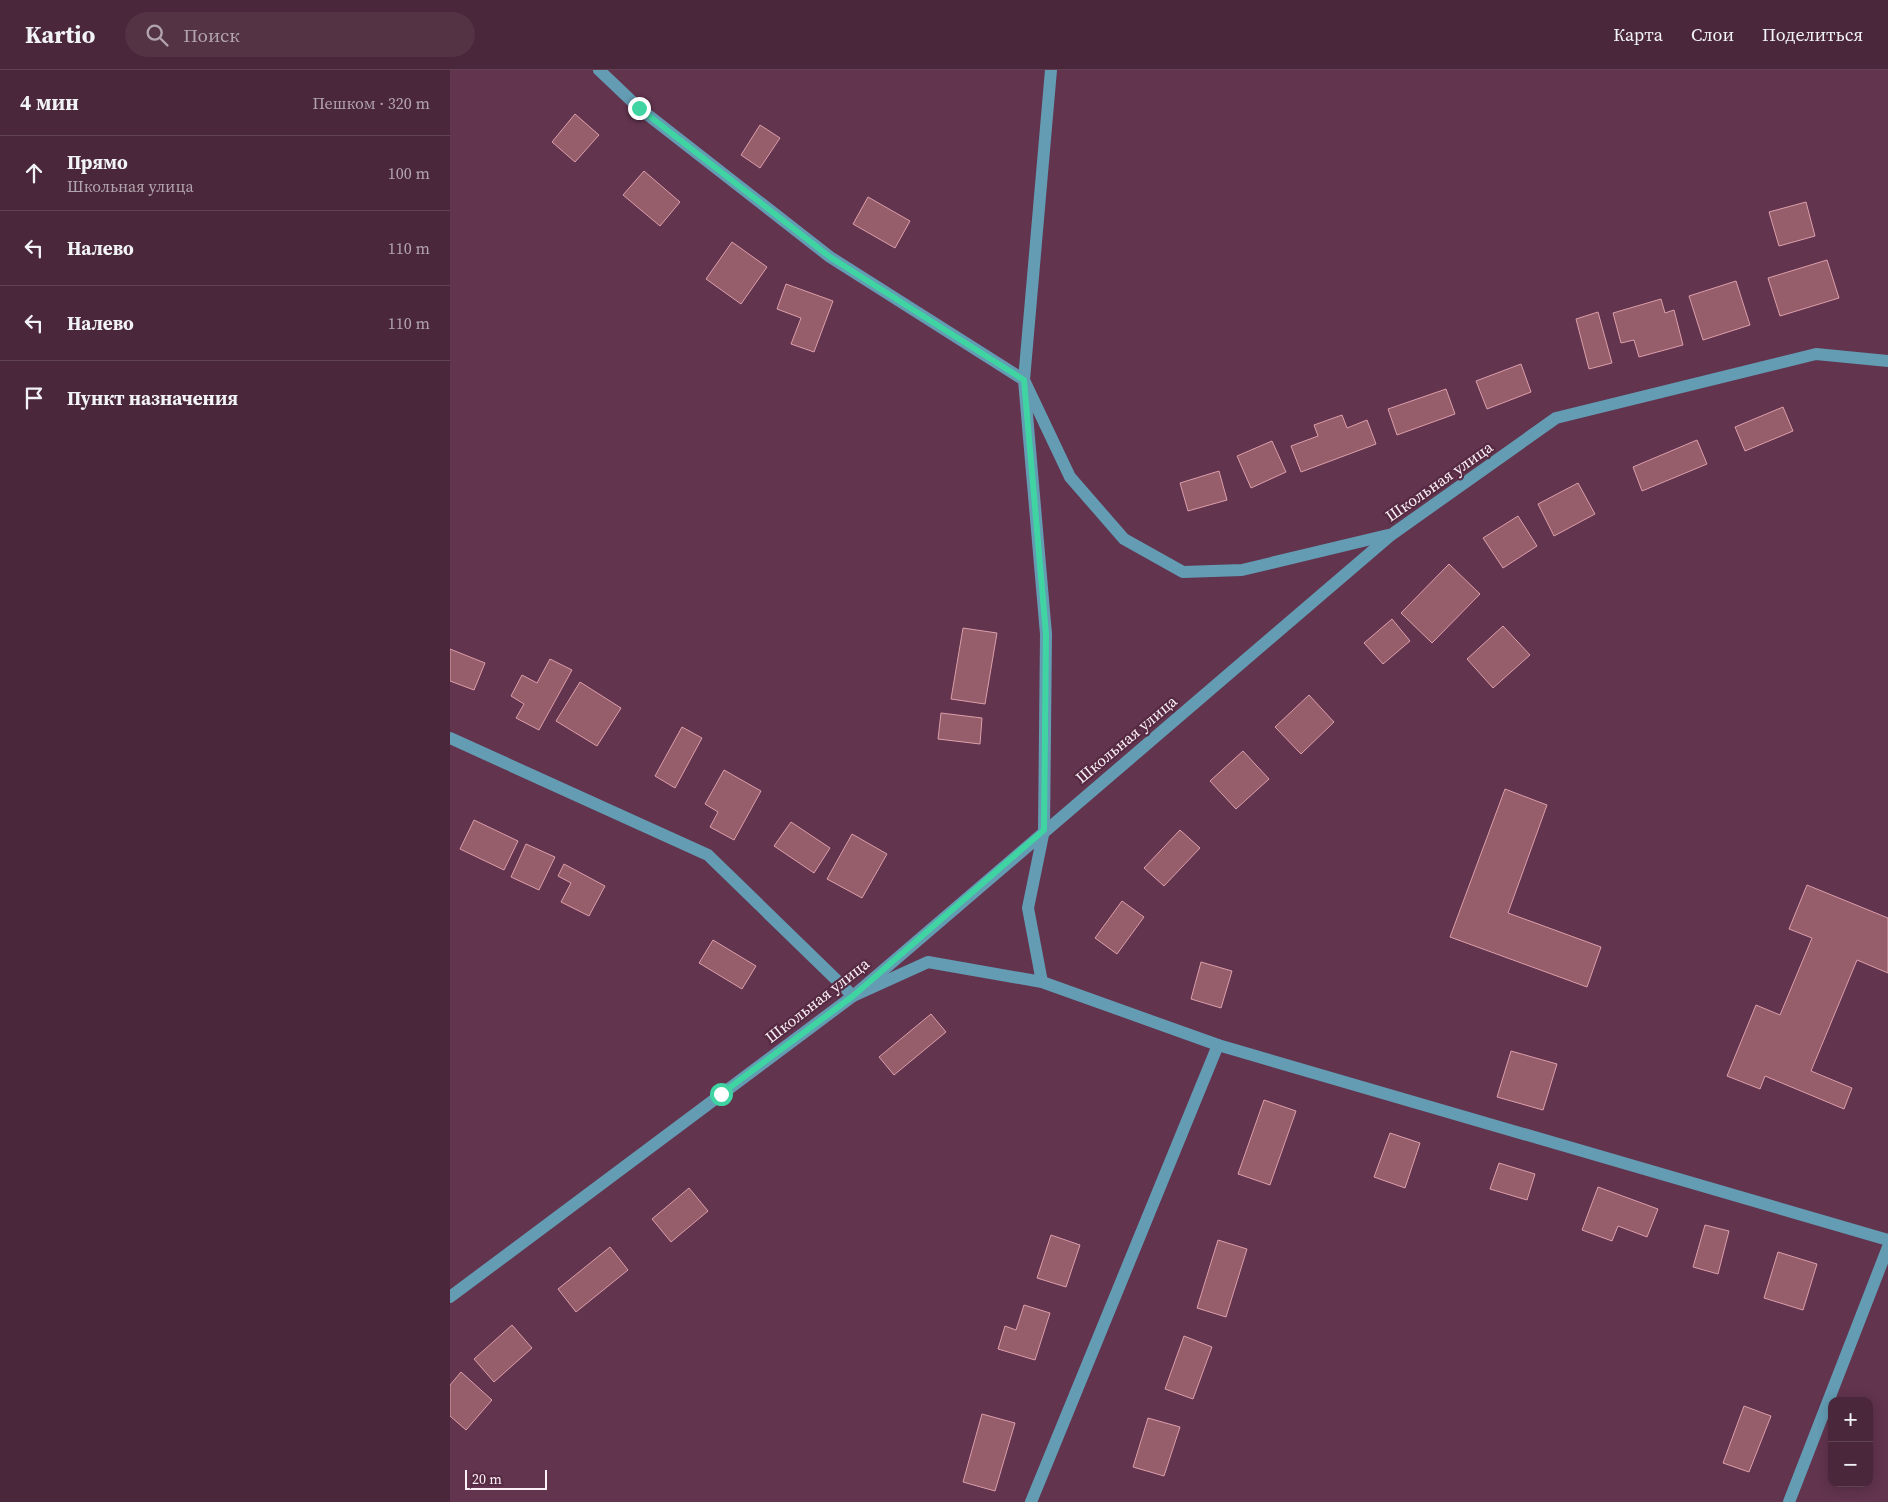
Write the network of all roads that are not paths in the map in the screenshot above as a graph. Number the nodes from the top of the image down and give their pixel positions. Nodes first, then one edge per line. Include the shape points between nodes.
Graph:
1 (599, 70) edge
2 (1052, 70) edge
3 (1888, 361) edge
4 (1024, 380) junction
5 (1391, 535) junction
6 (450, 738) edge
7 (1044, 830) junction
8 (1042, 982) junction
9 (853, 996) junction
10 (1218, 1045) junction
11 (1888, 1240) edge
12 (1888, 1247) edge
13 (450, 1297) edge
14 (1031, 1502) edge
15 (1789, 1502) edge

1 - 4 street via 639,108 830,257
2 - 4 street
3 - 5 street, Школьная улица via 1816,354 1556,418
4 - 5 street via 1070,477 1124,539 1183,572 1242,570
4 - 7 street via 1046,634
5 - 7 street, Школьная улица
6 - 9 street via 708,856
7 - 8 street via 1028,908
7 - 9 street, Школьная улица
8 - 9 street via 928,962
8 - 10 street
9 - 13 street, Школьная улица
10 - 11 street
10 - 14 street
12 - 15 street

